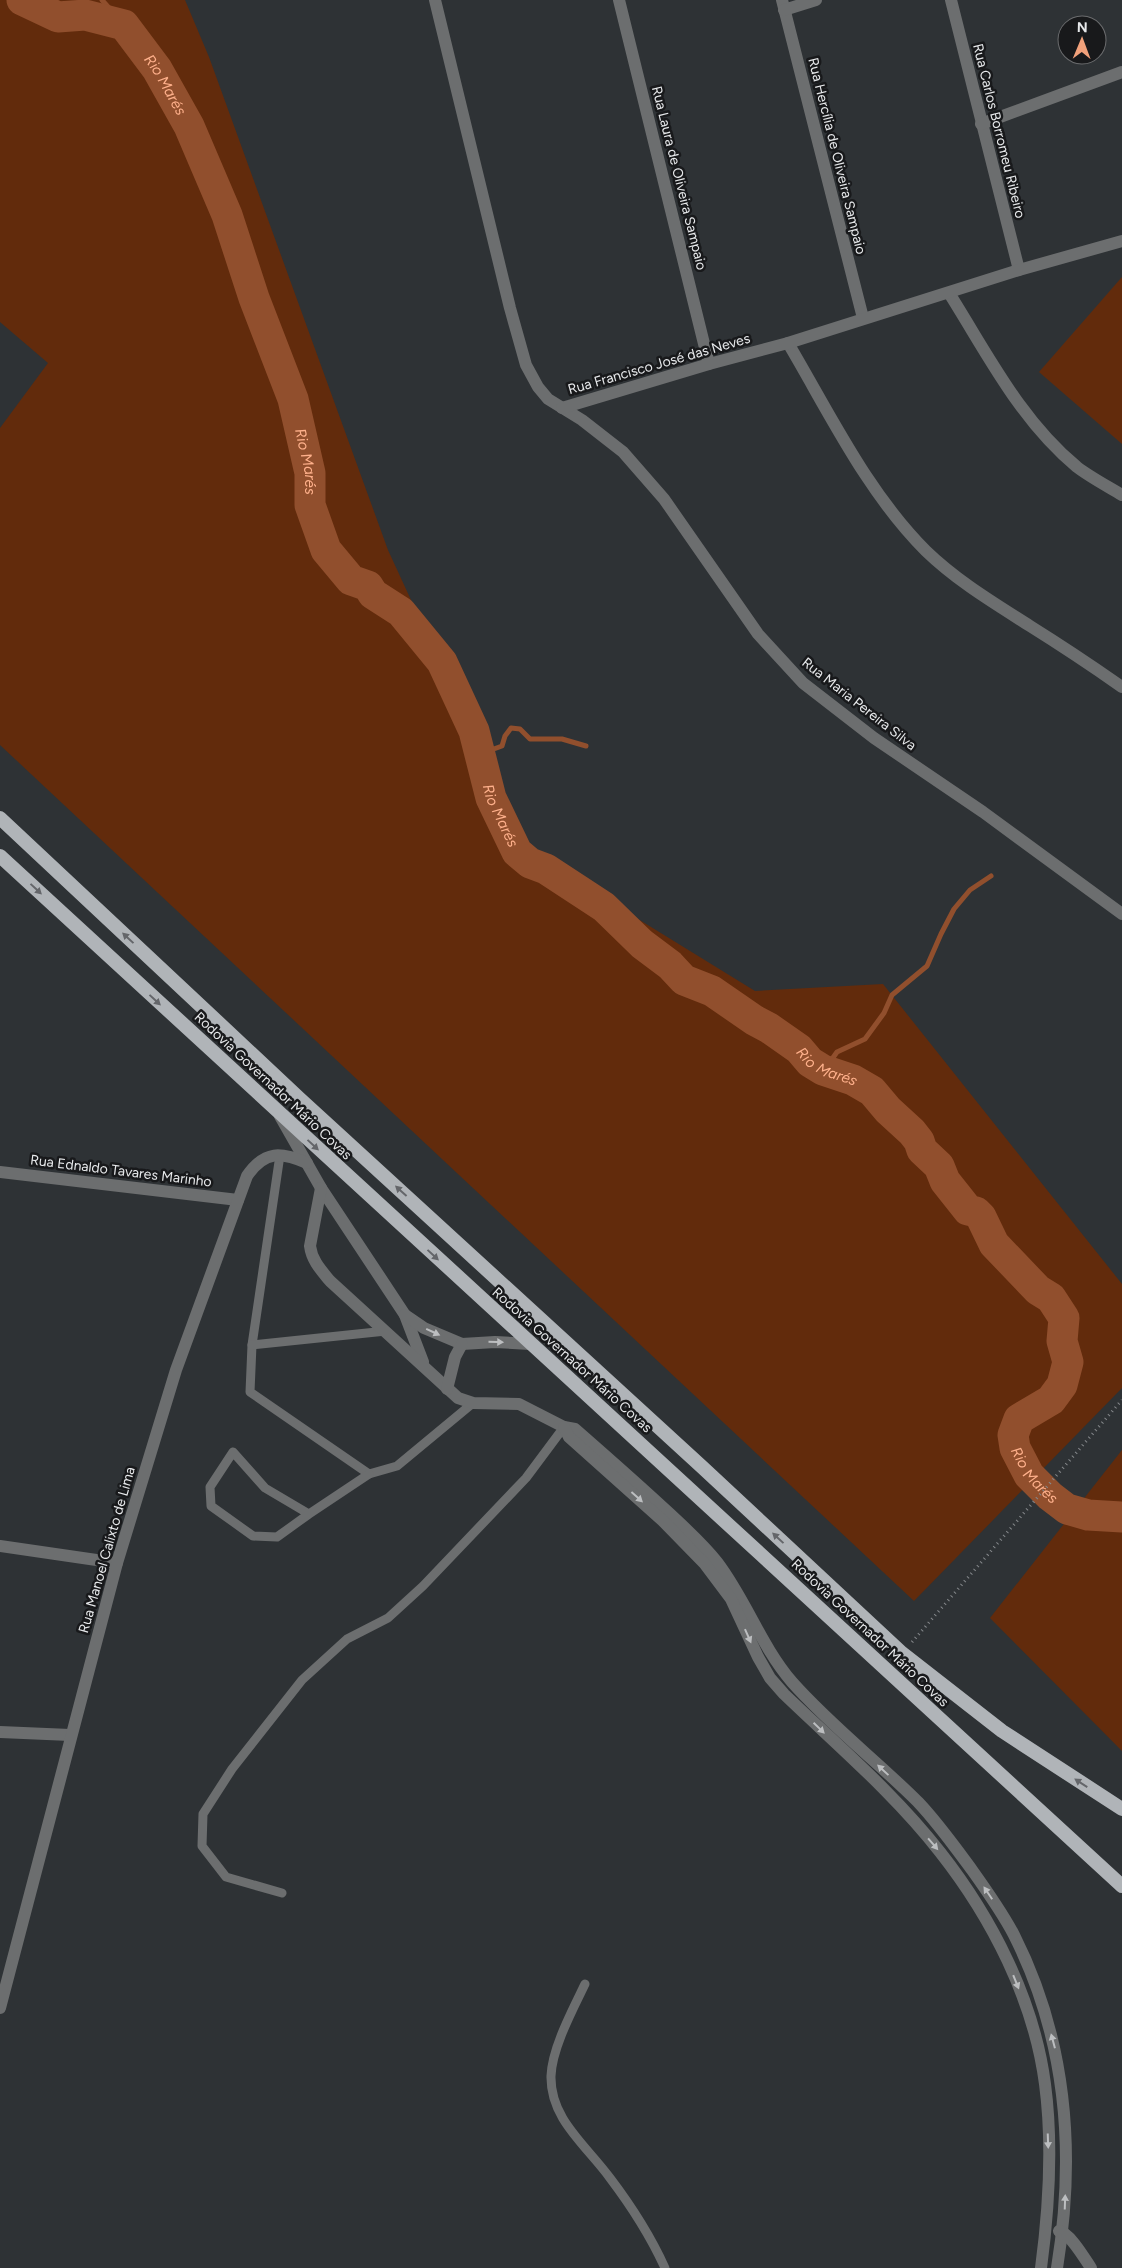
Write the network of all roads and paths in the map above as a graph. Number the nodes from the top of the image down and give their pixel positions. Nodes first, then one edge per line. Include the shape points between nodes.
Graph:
1 (435, 0) edge
2 (619, 0) edge
3 (816, 0) edge
4 (951, 0) edge
5 (783, 5) edge
6 (1122, 72) edge
7 (981, 124) junction
8 (1122, 241) edge
9 (1019, 270) junction
10 (949, 293) junction
11 (863, 318) junction
12 (788, 343) junction
13 (709, 364) junction
14 (562, 408) junction
15 (1122, 495) edge
16 (1122, 687) edge
17 (0, 818) edge
18 (0, 856) edge
19 (1122, 914) edge
20 (277, 1112) junction
21 (280, 1155) junction
22 (307, 1163) junction
23 (0, 1172) edge
24 (322, 1188) junction
25 (238, 1200) junction
26 (405, 1315) junction
27 (386, 1331) junction
28 (462, 1344) junction
29 (530, 1344) junction
30 (252, 1345) junction
31 (424, 1364) junction
32 (447, 1389) junction
33 (1122, 1400) edge
34 (473, 1403) junction
35 (564, 1427) junction
36 (368, 1474) junction
37 (309, 1514) junction
38 (0, 1546) edge
39 (117, 1563) junction
40 (902, 1654) junction
41 (0, 1732) edge
42 (70, 1735) junction
43 (1122, 1809) edge
44 (1122, 1886) edge
45 (282, 1893) dead end
46 (4, 1978) edge
47 (585, 1984) dead end
48 (0, 2008) edge
49 (1045, 2228) junction
50 (1063, 2231) junction
51 (665, 2268) edge
52 (1041, 2268) edge
53 (1057, 2268) edge
54 (1091, 2268) edge

1 - 14 street, Rua Francisco José das Neves via 526,365 548,399
2 - 13 street, Rua Laura de Oliveira Sampaio
3 - 5 street
4 - 7 street, Rua Carlos Borromeu Ribeiro
5 - 11 street, Rua Hercília de Oliveira Sampaio
6 - 7 street
7 - 9 street, Rua Carlos Borromeu Ribeiro
8 - 9 street, Rua Francisco José das Neves
9 - 10 street, Rua Francisco José das Neves
10 - 11 street, Rua Francisco José das Neves
10 - 15 street via 1027,416 1078,468
11 - 12 street, Rua Francisco José das Neves
12 - 13 street, Rua Francisco José das Neves
12 - 16 street via 867,477 899,522 927,552 965,584
13 - 14 street, Rua Francisco José das Neves
14 - 19 street, Rua Maria Pereira Silva via 623,452 664,498 758,634 803,683 874,738
40 -> 17 highway, Rodovia Governador Mário Covas
18 -> 20 highway, Rodovia Governador Mário Covas
20 - 22 street
20 -> 29 highway, Rodovia Governador Mário Covas
21 - 22 street
21 - 25 street, Rua Manoel Calixto de Lima via 269,1156 254,1166
21 - 30 lane
22 - 24 street
23 - 25 street, Rua Ednaldo Tavares Marinho
24 - 26 street
24 - 27 street via 311,1254 315,1263 330,1281
25 - 39 street, Rua Manoel Calixto de Lima via 176,1370
26 -> 28 street via 424,1328
26 - 31 street
27 - 30 lane
27 - 31 street
28 -> 29 street
28 - 32 street via 455,1357
29 - 44 highway, Rodovia Governador Mário Covas
30 - 36 lane via 250,1392
31 - 32 street
32 - 34 street via 458,1398
33 - 40 path
34 - 35 street via 519,1404
34 - 36 lane via 397,1466
35 - 45 lane via 526,1478 423,1586 388,1618 347,1639 302,1680 232,1770 204,1814 202,1846 226,1876
35 -> 49 street via 569,1436 704,1563 731,1599 758,1657 775,1684 898,1804 971,1894 1010,1967 1039,2054 1045,2084 1048,2146
50 -> 35 street via 1066,2167 1058,2057 1045,2010 1013,1933 951,1841 919,1804 793,1683 775,1660 716,1560 575,1429
36 - 37 lane
37 - 37 lane via 265,1488 233,1452 210,1486 212,1506 253,1536 277,1537
38 - 39 street
39 - 42 street, Rua Manoel Calixto de Lima
43 -> 40 highway, Rodovia Governador Mário Covas via 1002,1731
41 - 42 street
42 - 46 street, Rua Manoel Calixto de Lima
46 - 48 street, Rua Manoel Calixto de Lima
47 - 51 lane via 556,2052 551,2073 552,2096 559,2115 650,2234
49 - 50 street
49 - 52 street
50 - 53 street
50 - 54 street

